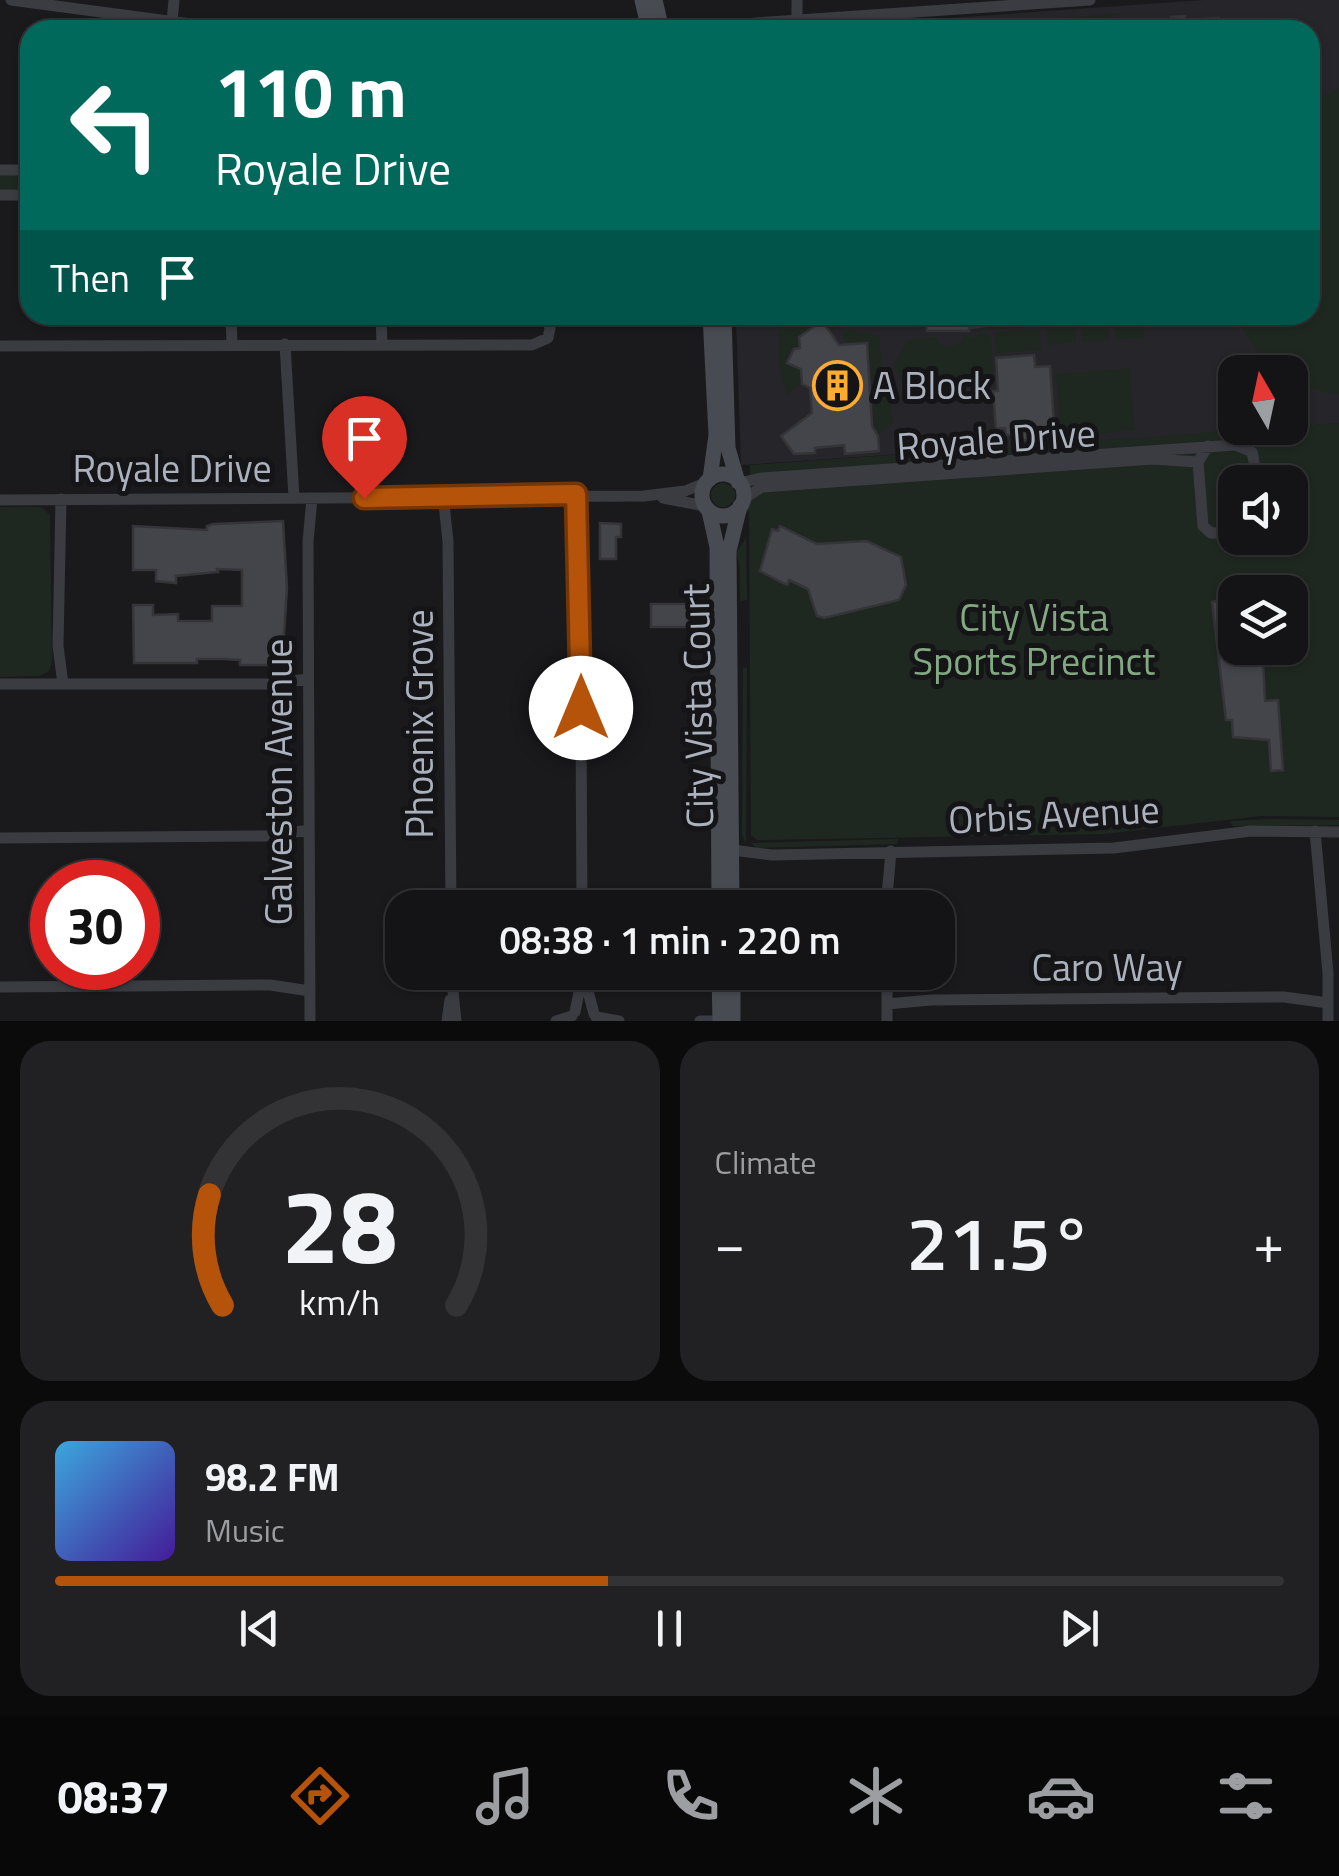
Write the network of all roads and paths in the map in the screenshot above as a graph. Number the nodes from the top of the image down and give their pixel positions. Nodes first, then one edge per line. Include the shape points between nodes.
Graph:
1 (11, 0) edge
2 (800, 0) edge
3 (1090, 0) edge
4 (161, 20) edge
5 (801, 20) joint
6 (228, 325) edge
7 (378, 325) edge
8 (545, 325) edge
9 (710, 325) edge
10 (724, 325) edge
11 (288, 344) junction
12 (378, 344) junction
13 (228, 345) junction
14 (0, 346) edge
15 (1208, 446) junction
16 (1198, 462) junction
17 (1256, 465) edge
18 (708, 481) junction
19 (739, 482) junction
20 (581, 494) junction
21 (448, 495) junction
22 (644, 496) junction
23 (298, 498) junction
24 (57, 499) junction
25 (0, 500) edge
26 (741, 503) junction
27 (707, 508) junction
28 (1218, 533) edge
29 (0, 684) edge
30 (58, 684) junction
31 (308, 684) junction
32 (1326, 832) edge
33 (309, 836) junction
34 (0, 838) edge
35 (885, 852) junction
36 (732, 855) junction
37 (451, 890) edge
38 (582, 890) edge
39 (719, 890) edge
40 (732, 890) edge
41 (886, 890) edge
42 (310, 985) junction
43 (0, 987) edge
44 (452, 990) joint
45 (578, 990) edge
46 (588, 990) edge
47 (721, 990) edge
48 (729, 990) edge
49 (887, 990) edge
50 (1328, 996) junction
51 (887, 999) junction
52 (572, 1016) edge
53 (596, 1017) edge
54 (310, 1021) edge
55 (447, 1021) edge
56 (456, 1021) edge
57 (556, 1021) edge
58 (619, 1021) edge
59 (700, 1021) edge
60 (724, 1021) edge
61 (887, 1021) edge
62 (1328, 1021) edge

1 - 4 street
2 - 5 street
3 - 5 street
6 - 13 street
7 - 12 street
8 - 12 street via 544,336 521,343
9 - 18 street via 716,435
10 - 19 street via 728,448
11 - 12 street
11 - 13 street
11 - 23 street, Galveston Avenue via 289,448
13 - 14 street
15 - 16 street
15 - 17 street, Royale Drive via 1247,447
15 - 19 street, Royale Drive
16 - 26 street, Royale Drive via 1153,459 758,488
16 - 28 street via 1204,528
18 - 19 street via 722,474
18 - 22 street
18 - 27 street via 702,494
19 - 26 street
20 - 21 street, Royale Drive
20 - 22 street, Royale Drive
20 - 38 street
21 - 23 street, Royale Drive
21 - 37 street, Phoenix Grove
22 - 27 street
23 - 24 street, Royale Drive
23 - 31 street, Galveston Avenue via 308,542
24 - 25 street, Royale Drive
24 - 30 street
26 - 27 street via 729,515
26 - 36 street, City Vista Court via 729,551
27 - 39 street, City Vista Court via 717,547
29 - 30 street
30 - 31 street
31 - 33 street, Galveston Avenue
32 - 35 street, Orbis Avenue via 1226,833 1114,848
32 - 50 street via 1320,874
33 - 34 street
33 - 42 street, Galveston Avenue
35 - 36 street, Orbis Avenue
35 - 41 street
36 - 40 street, City Vista Court
42 - 43 street
42 - 54 street, Galveston Avenue
44 - 55 street
44 - 56 street
45 - 52 street
46 - 53 street
47 - 60 street
48 - 60 street
49 - 51 street
50 - 51 street, Caro Way
50 - 62 street
51 - 61 street
52 - 53 street via 584,1010
52 - 57 street
53 - 58 street
59 - 60 street

